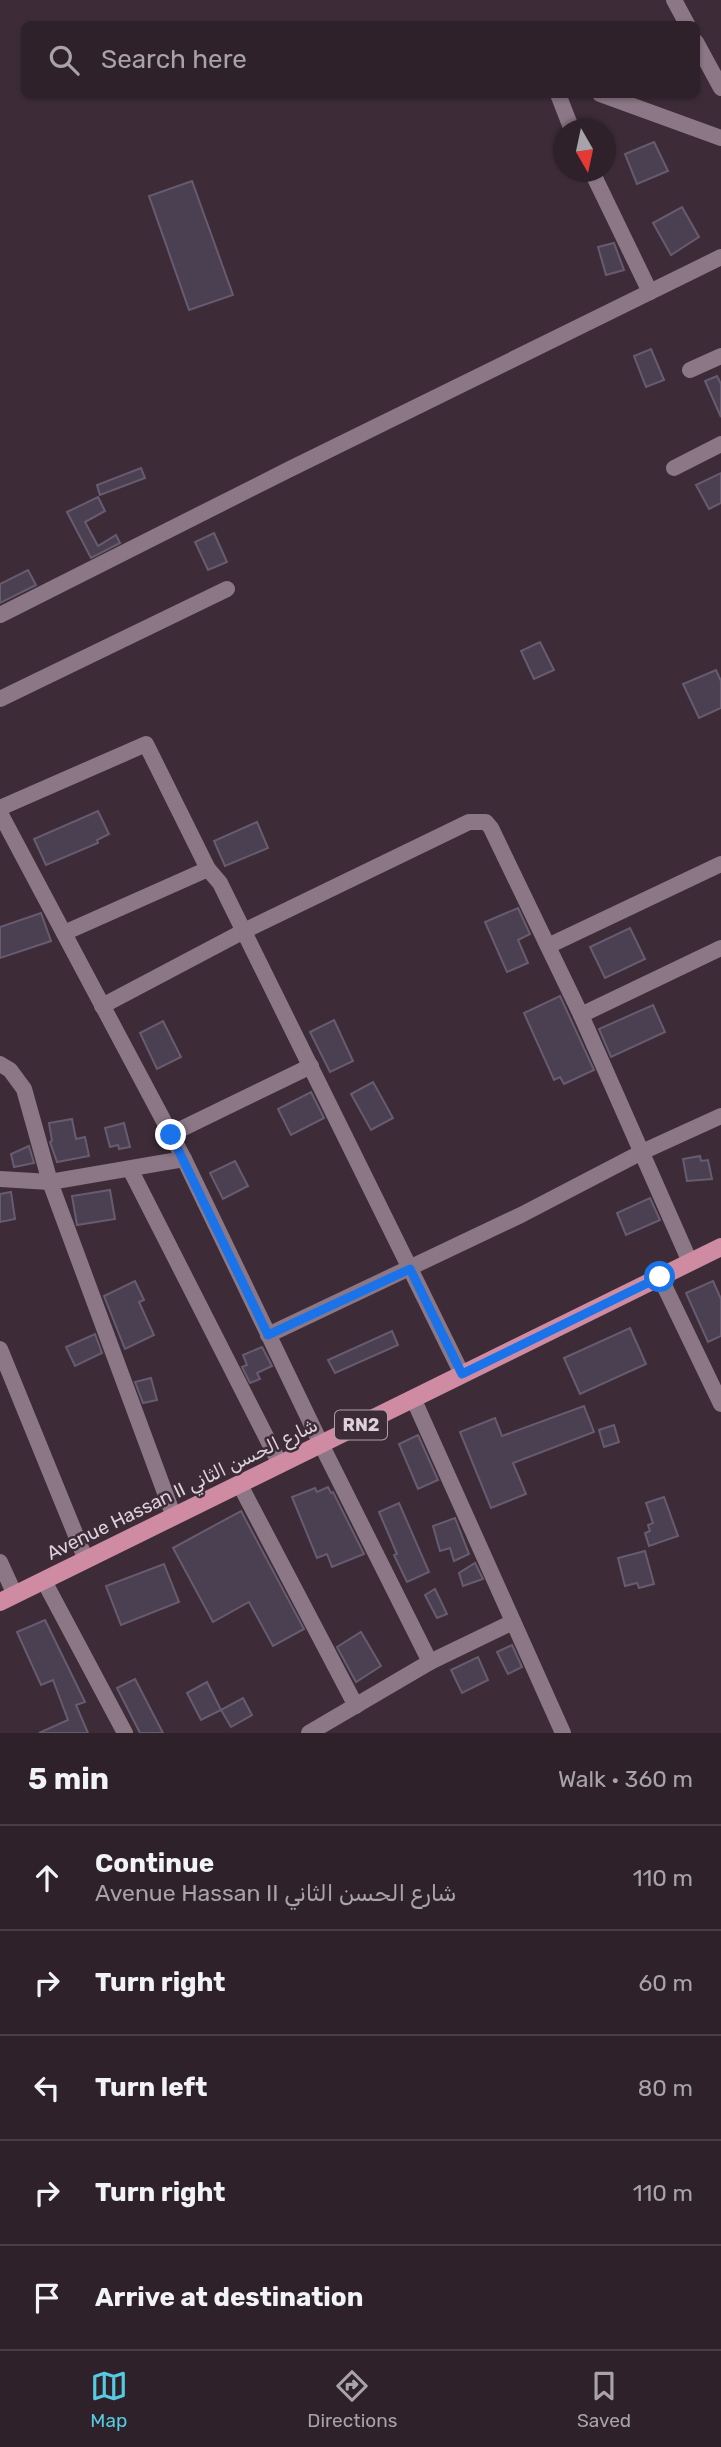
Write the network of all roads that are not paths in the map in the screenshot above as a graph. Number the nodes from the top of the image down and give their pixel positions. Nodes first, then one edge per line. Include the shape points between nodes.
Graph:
1 (674, 0) edge
2 (685, 21) edge
3 (700, 49) edge
4 (721, 88) edge
5 (560, 98) edge
6 (611, 98) edge
7 (568, 119) edge
8 (721, 138) edge
9 (597, 182) edge
10 (721, 257) edge
11 (650, 292) junction
12 (721, 356) edge
13 (690, 370) dead end
14 (721, 444) edge
15 (674, 468) dead end
16 (227, 589) dead end
17 (0, 615) edge
18 (0, 699) edge
19 (0, 811) edge
20 (721, 864) edge
21 (208, 869) junction
22 (244, 931) junction
23 (64, 933) junction
24 (548, 946) junction
25 (721, 948) edge
26 (103, 1006) junction
27 (581, 1015) junction
28 (0, 1064) edge
29 (311, 1066) junction
30 (721, 1116) edge
31 (171, 1135) junction
32 (642, 1152) junction
33 (184, 1159) junction
34 (130, 1169) junction
35 (0, 1180) edge
36 (50, 1182) junction
37 (721, 1247) edge
38 (690, 1262) junction
39 (410, 1269) junction
40 (660, 1277) junction
41 (268, 1335) junction
42 (0, 1349) edge
43 (462, 1374) junction
44 (414, 1398) junction
45 (720, 1401) edge
46 (321, 1444) junction
47 (280, 1464) junction
48 (240, 1485) junction
49 (174, 1517) junction
50 (86, 1560) junction
51 (0, 1562) edge
52 (44, 1581) junction
53 (8, 1599) edge
54 (513, 1622) junction
55 (430, 1662) junction
56 (356, 1706) junction
57 (125, 1733) edge
58 (309, 1733) edge
59 (563, 1733) edge

1 - 2 street
3 - 4 street
5 - 7 street
6 - 8 street
9 - 11 street
10 - 11 street
11 - 17 street
12 - 13 street
14 - 15 street
16 - 18 street
19 - 21 street via 146,744
19 - 23 street
20 - 24 street
21 - 22 street
21 - 23 street
22 - 24 street via 477,820 491,828
22 - 26 street
22 - 29 street
23 - 26 street
24 - 27 street
25 - 27 street
26 - 31 street
27 - 32 street
28 - 36 street via 24,1089
29 - 31 street
29 - 39 street
30 - 32 street
31 - 33 street
32 - 38 street
32 - 39 street
33 - 34 street
33 - 41 street
34 - 36 street
34 - 47 street
35 - 36 street
36 - 49 street
37 - 38 main road, Avenue Hassan II شارع الحسن الثاني / RN2
38 - 40 main road, Avenue Hassan II شارع الحسن الثاني / RN2
39 - 41 street
39 - 43 street
40 - 43 main road, Avenue Hassan II شارع الحسن الثاني / RN2
40 - 45 street
41 - 46 street
42 - 50 street
43 - 44 main road, Avenue Hassan II شارع الحسن الثاني / RN2
44 - 46 main road, Avenue Hassan II شارع الحسن الثاني / RN2
44 - 54 street
46 - 47 main road, Avenue Hassan II شارع الحسن الثاني / RN2
46 - 55 street
47 - 48 main road, Avenue Hassan II شارع الحسن الثاني / RN2
48 - 49 main road, Avenue Hassan II شارع الحسن الثاني / RN2
48 - 56 street
49 - 50 main road, Avenue Hassan II شارع الحسن الثاني / RN2
50 - 52 main road, Avenue Hassan II شارع الحسن الثاني / RN2
51 - 53 street
52 - 53 main road, Avenue Hassan II شارع الحسن الثاني / RN2
52 - 57 street
54 - 55 street
54 - 59 street
55 - 56 street
56 - 58 street

